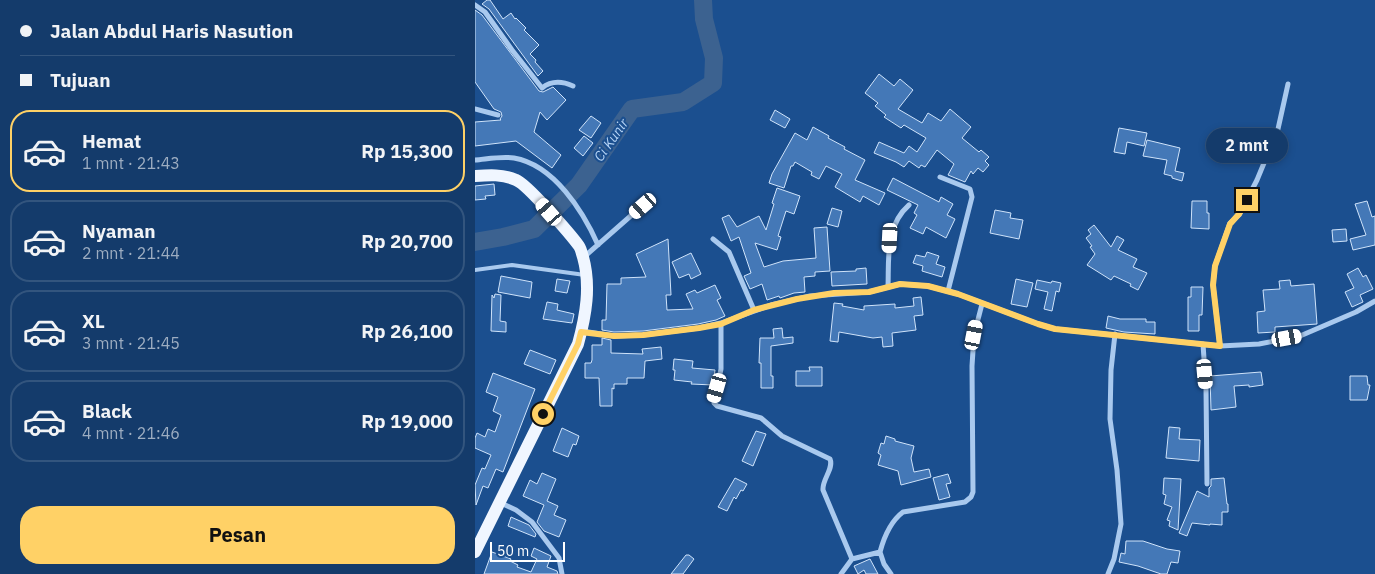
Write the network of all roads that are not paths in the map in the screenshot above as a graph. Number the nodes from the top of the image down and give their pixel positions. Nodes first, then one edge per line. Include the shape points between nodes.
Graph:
1 (475, 5) edge
2 (1288, 84) dead end
3 (573, 86) dead end
4 (475, 109) edge
5 (499, 115) dead end
6 (475, 160) edge
7 (475, 176) edge
8 (940, 177) dead end
9 (909, 205) dead end
10 (643, 206) dead end
11 (713, 239) dead end
12 (598, 244) junction
13 (581, 252) junction
14 (475, 270) edge
15 (587, 276) junction
16 (888, 287) junction
17 (948, 291) junction
18 (1375, 301) edge
19 (982, 304) junction
20 (754, 310) junction
21 (721, 324) junction
22 (581, 332) junction
23 (1115, 334) junction
24 (1203, 344) junction
25 (1220, 346) junction
26 (1207, 484) dead end
27 (500, 503) junction
28 (475, 552) edge
29 (880, 552) junction
30 (852, 559) junction
31 (562, 574) edge
32 (841, 574) edge
33 (891, 574) edge
34 (1108, 574) edge

1 - 3 street via 485,12 542,88 549,82 565,82
2 - 25 street via 1278,129 1257,180 1230,224 1215,266 1213,285
4 - 5 street
6 - 12 street via 513,158 546,173 565,191 588,223
7 - 13 main road via 503,175 519,181 539,200
8 - 17 street via 970,189 972,193
9 - 16 street via 897,218 890,238
10 - 12 street
11 - 20 street via 729,252
12 - 13 street
13 - 15 main road
14 - 15 lane via 512,265
15 - 22 main road via 586,309
16 - 17 street via 909,284
16 - 20 street via 869,292 810,296
17 - 19 street
18 - 25 street via 1300,336 1259,344
19 - 23 street via 1055,329
19 - 29 street via 974,335 972,366 971,497 965,502 903,512 891,525
20 - 21 street
21 - 22 street via 643,335
21 - 30 street via 721,369 713,404 761,418 782,436 830,459 832,465 823,490
22 - 27 main road
23 - 24 street
23 - 34 street via 1110,419 1121,524
24 - 25 street
24 - 26 street
27 - 28 main road
27 - 31 street via 532,522 559,558
29 - 30 street
29 - 33 street
30 - 32 street

